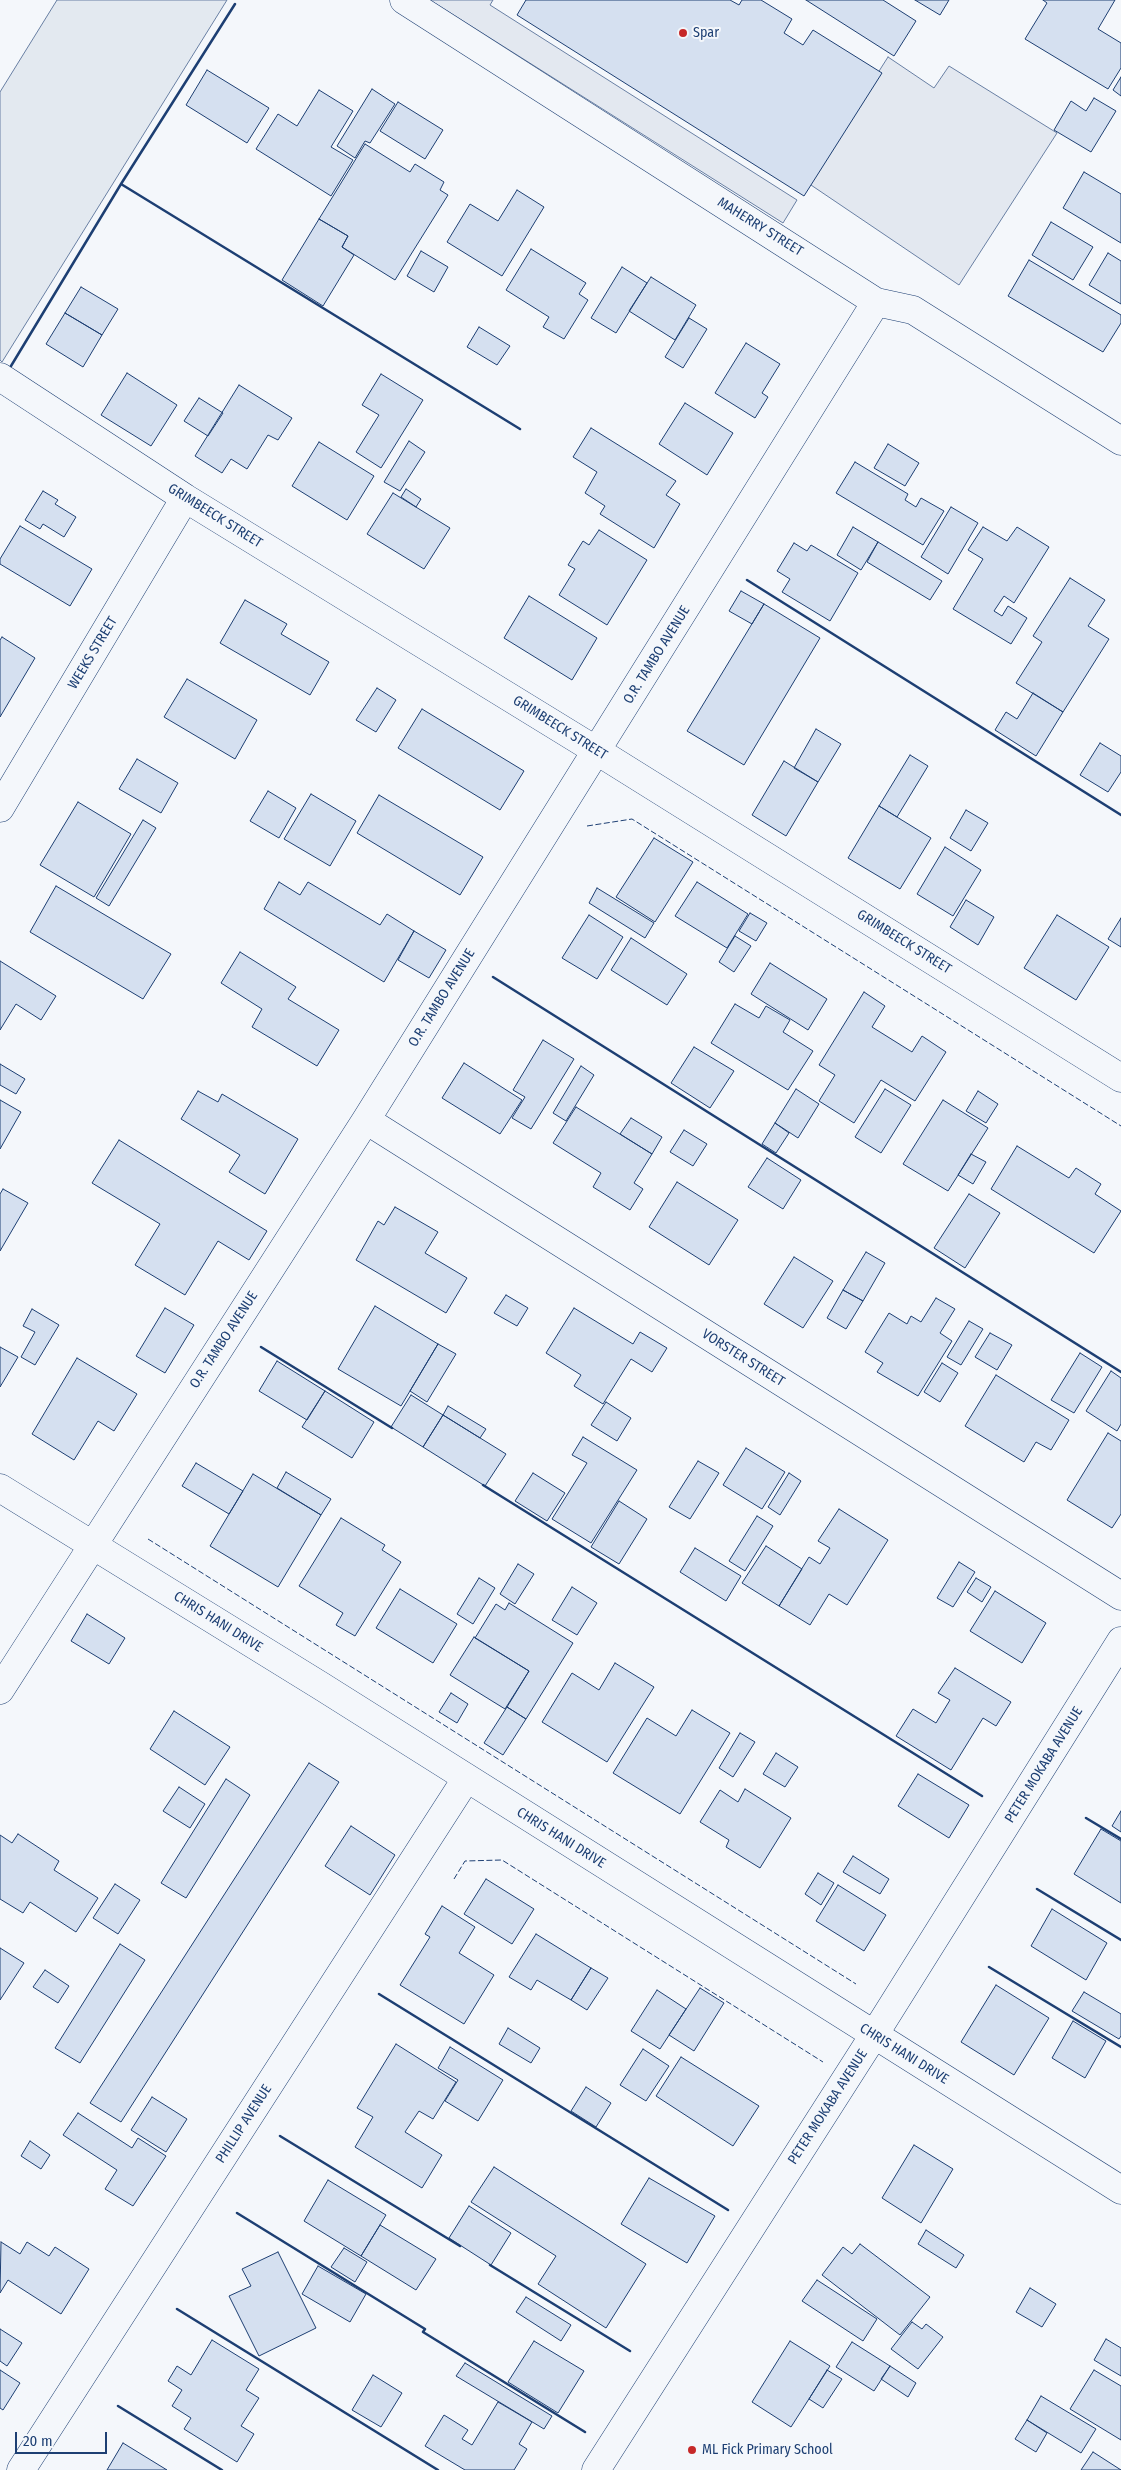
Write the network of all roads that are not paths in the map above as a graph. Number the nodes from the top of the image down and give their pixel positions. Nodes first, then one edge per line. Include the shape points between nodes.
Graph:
1 (404, 0) edge
2 (876, 302) junction
3 (0, 377) edge
4 (1121, 441) edge
5 (185, 498) junction
6 (597, 751) junction
7 (3, 796) edge
8 (1121, 1078) edge
9 (366, 1120) junction
10 (0, 1488) edge
11 (91, 1544) junction
12 (1121, 1596) edge
13 (1121, 1641) edge
14 (0, 1690) edge
15 (466, 1778) junction
16 (874, 2035) junction
17 (1121, 2190) edge
18 (21, 2470) edge
19 (596, 2470) edge

1 - 2 street, MAHERRY STREET
2 - 4 street, MAHERRY STREET via 913,310
2 - 6 street, O.R. TAMBO AVENUE
3 - 5 street, GRIMBEECK STREET
5 - 6 street, GRIMBEECK STREET
5 - 7 street, WEEKS STREET
6 - 8 street, GRIMBEECK STREET
6 - 9 street, O.R. TAMBO AVENUE
9 - 11 street, O.R. TAMBO AVENUE
9 - 12 street, VORSTER STREET
10 - 11 street, CHRIS HANI DRIVE
11 - 14 street, O.R. TAMBO AVENUE
11 - 15 street, CHRIS HANI DRIVE
13 - 16 street, PETER MOKABA AVENUE
15 - 16 street, CHRIS HANI DRIVE
15 - 18 street, PHILLIP AVENUE
16 - 17 street, CHRIS HANI DRIVE
16 - 19 street, PETER MOKABA AVENUE

